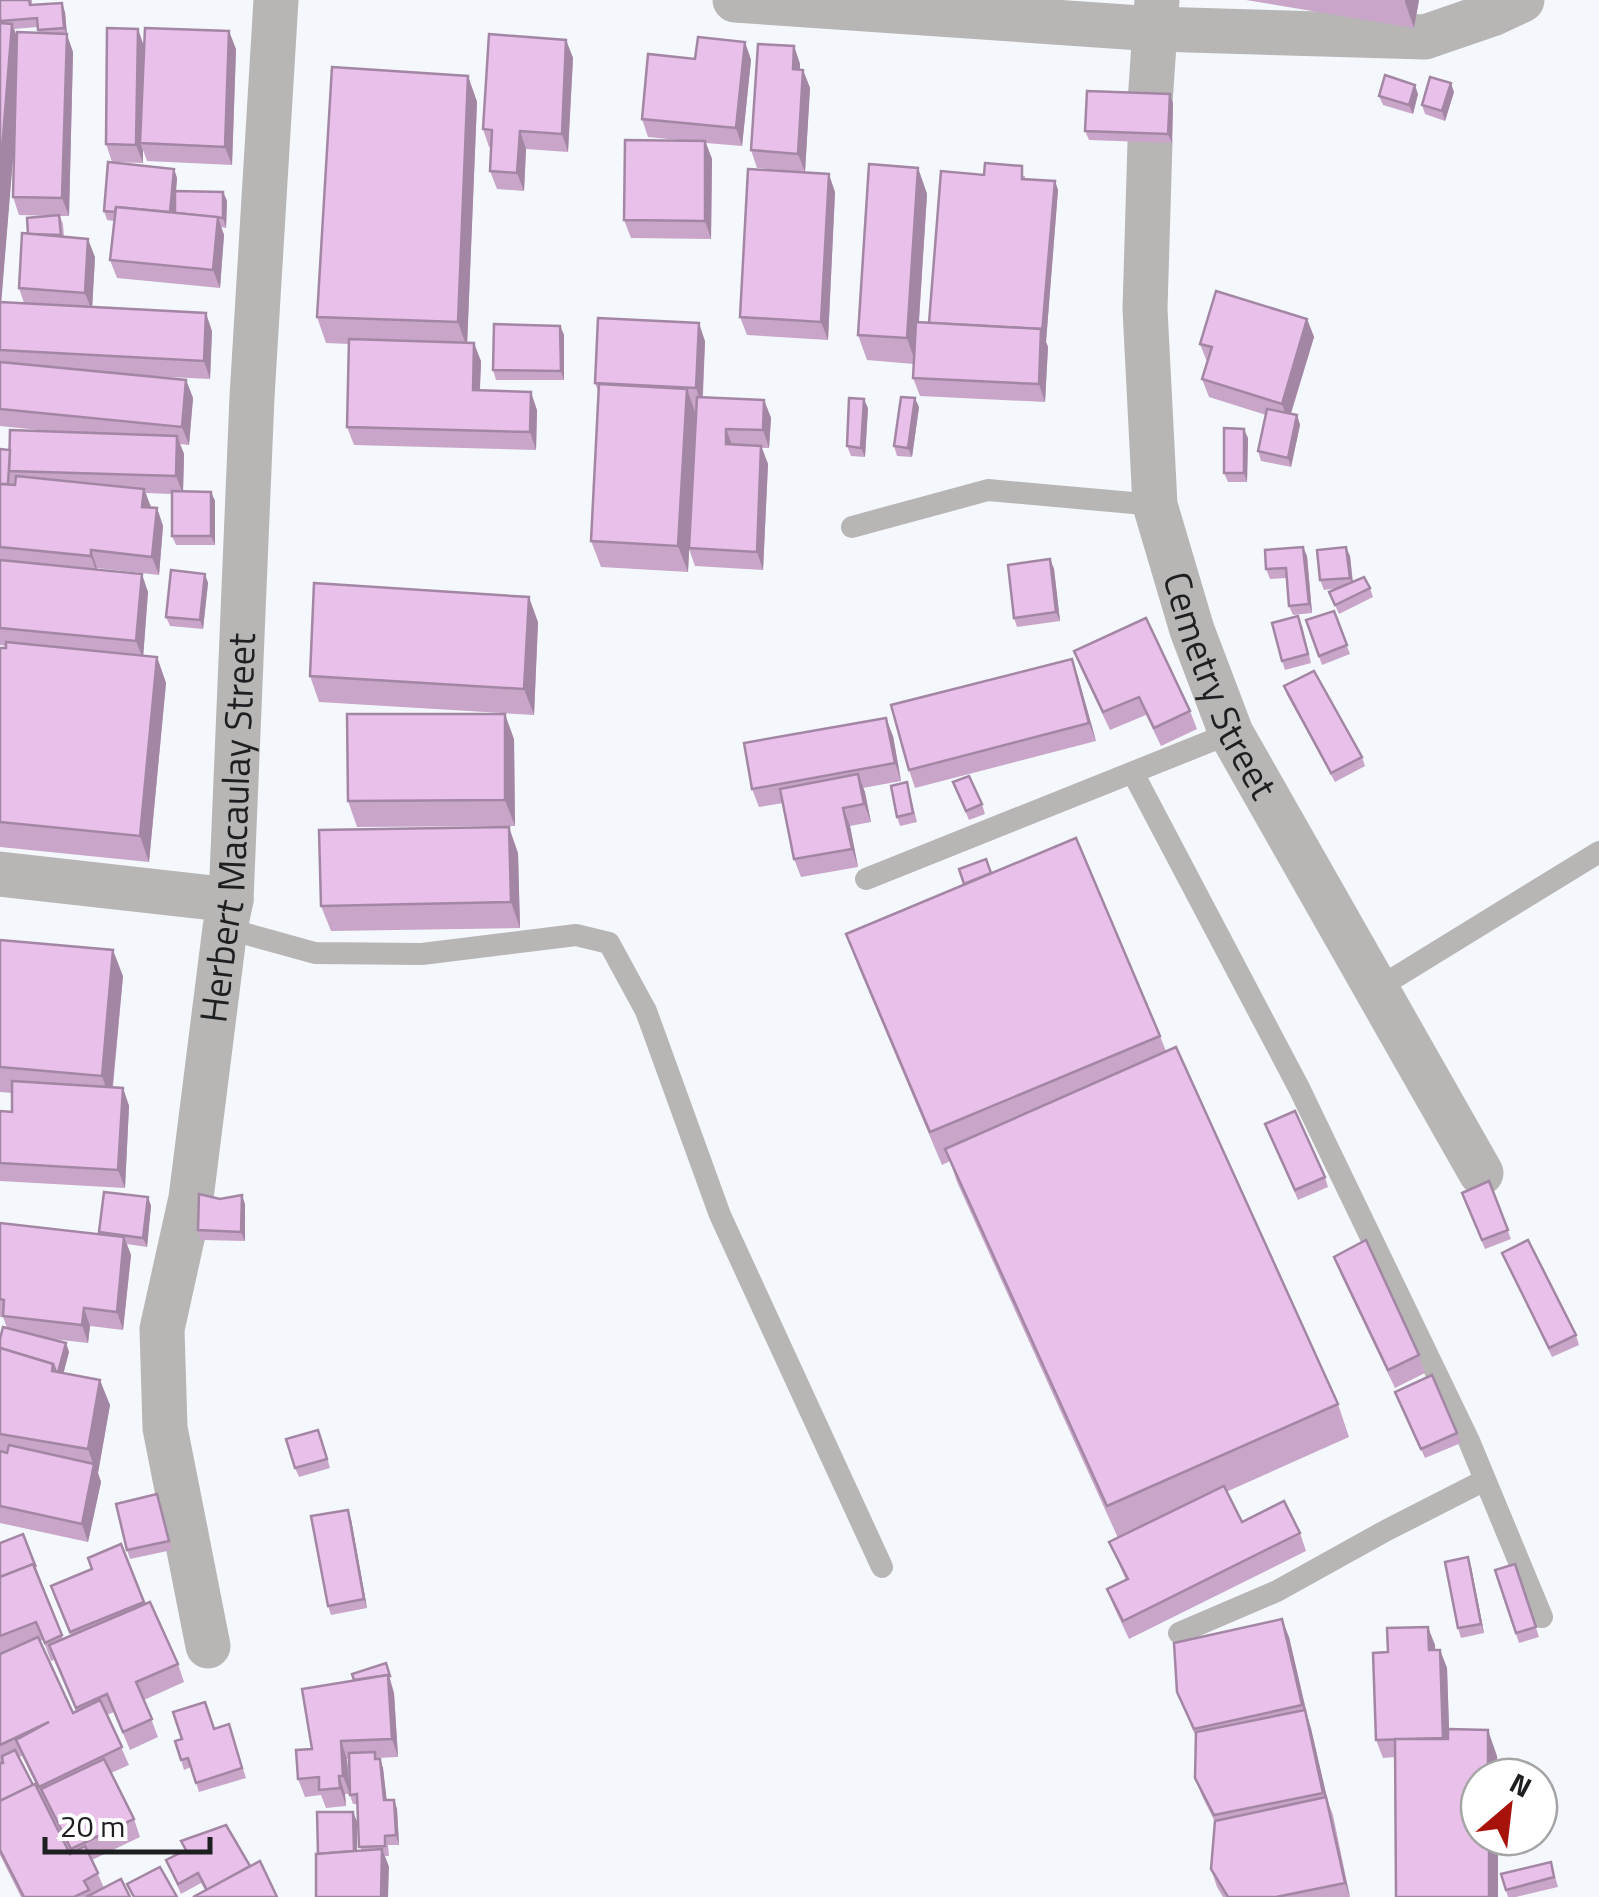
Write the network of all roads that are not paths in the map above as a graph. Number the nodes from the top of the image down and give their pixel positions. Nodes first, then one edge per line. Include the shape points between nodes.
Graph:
1 (276, 0) edge
2 (734, 0) edge
3 (1522, 0) edge
4 (1156, 14) edge
5 (1155, 505) junction
6 (852, 526) dead end
7 (1231, 733) junction
8 (1133, 772) junction
9 (1599, 852) edge
10 (0, 874) edge
11 (866, 879) dead end
12 (228, 914) junction
13 (1378, 988) junction
14 (1481, 1173) dead end
15 (1484, 1482) junction
16 (882, 1567) dead end
17 (1542, 1617) dead end
18 (1179, 1633) dead end
19 (208, 1646) dead end

1 - 12 street, Herbert Macaulay Street
2 - 4 street
3 - 4 street via 1425,37
4 - 5 street, Cemetry Street via 1145,309
5 - 6 lane via 988,490
5 - 7 street, Cemetry Street
7 - 8 lane
7 - 13 street, Cemetry Street
8 - 11 lane
8 - 15 lane via 1299,1088
9 - 13 lane
10 - 12 street
12 - 16 lane via 315,953 422,954 576,935 610,942 646,1011 720,1215
12 - 19 street, Herbert Macaulay Street via 191,1198 162,1329 165,1428
13 - 14 street, Cemetry Street
15 - 17 lane
15 - 18 lane via 1277,1591

